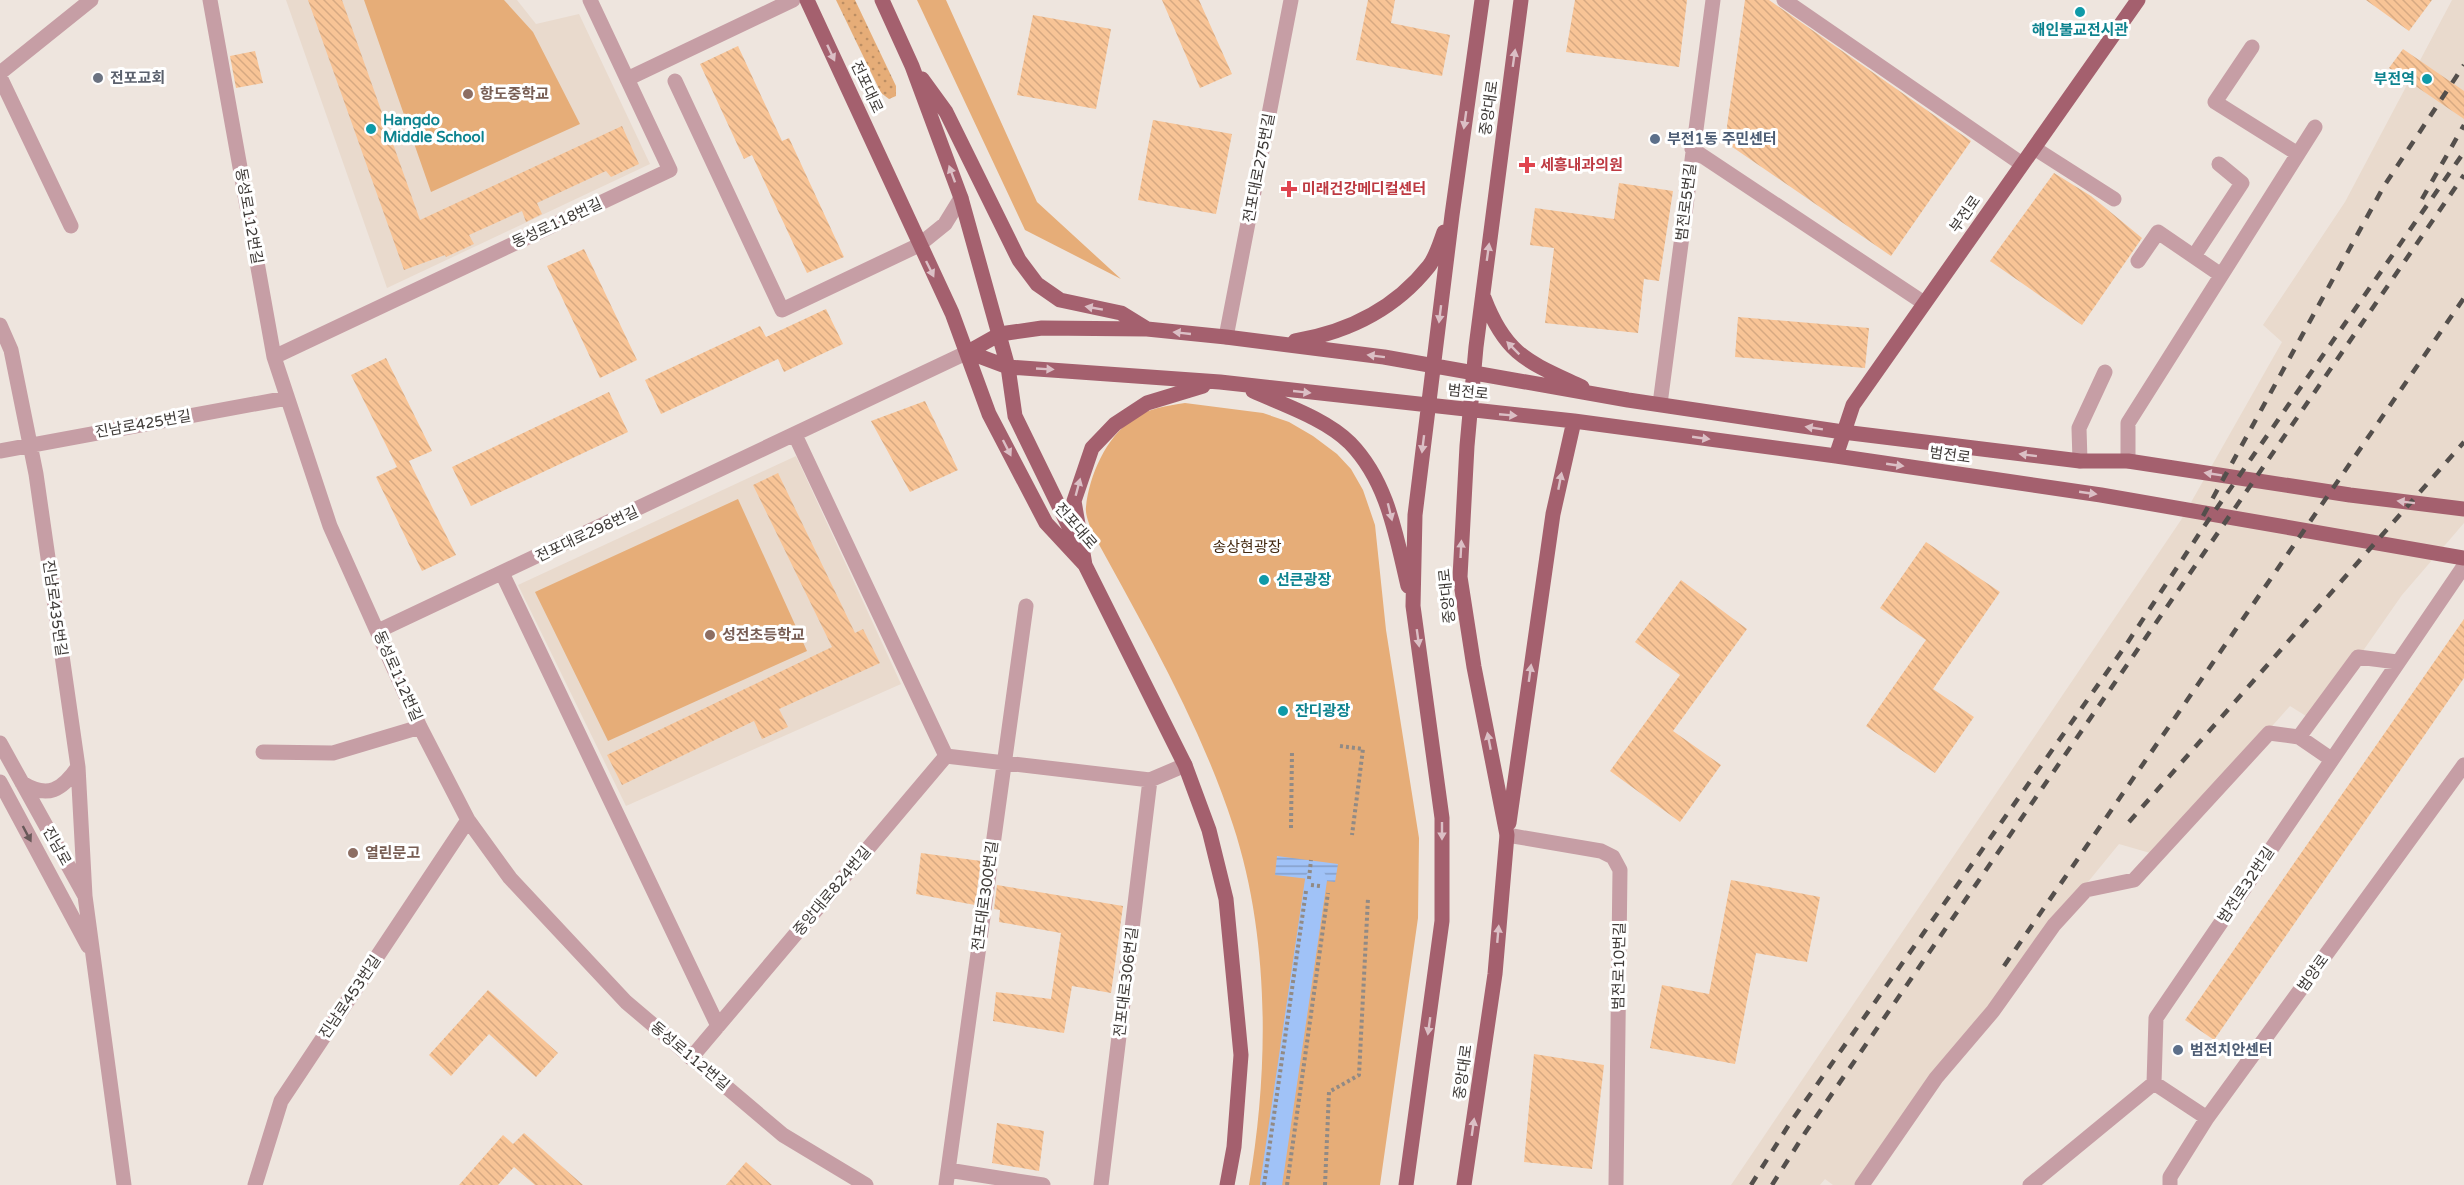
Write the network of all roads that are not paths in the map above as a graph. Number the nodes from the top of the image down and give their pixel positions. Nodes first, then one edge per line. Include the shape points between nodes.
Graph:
1 (92, 0) edge
2 (210, 0) edge
3 (590, 0) edge
4 (793, 0) edge
5 (807, 0) edge
6 (882, 0) edge
7 (1291, 0) edge
8 (1482, 0) edge
9 (1521, 0) edge
10 (1713, 0) edge
11 (1784, 0) edge
12 (2138, 0) edge
13 (2252, 47) dead end
14 (912, 66) junction
15 (0, 75) edge
16 (627, 79) junction
17 (675, 81) dead end
18 (2315, 127) dead end
19 (2034, 147) junction
20 (1692, 149) junction
21 (2298, 154) junction
22 (2022, 164) junction
23 (2219, 164) dead end
24 (961, 198) junction
25 (2114, 198) dead end
26 (1452, 215) junction
27 (71, 226) dead end
28 (919, 245) junction
29 (2194, 256) junction
30 (2138, 261) dead end
31 (2221, 275) junction
32 (1482, 294) junction
33 (1924, 303) junction
34 (0, 325) edge
35 (1147, 329) junction
36 (1000, 334) junction
37 (1226, 337) junction
38 (1279, 345) junction
39 (968, 352) junction
40 (274, 357) junction
41 (1434, 365) junction
42 (1008, 367) junction
43 (1474, 372) junction
44 (2105, 372) dead end
45 (1220, 382) junction
46 (1240, 385) junction
47 (1601, 395) junction
48 (287, 398) junction
49 (1660, 404) junction
50 (1429, 406) junction
51 (1470, 411) junction
52 (1574, 421) junction
53 (1843, 432) junction
54 (795, 435) junction
55 (30, 444) junction
56 (0, 451) edge
57 (1836, 456) junction
58 (2080, 461) junction
59 (2128, 461) junction
60 (2464, 509) edge
61 (2464, 558) edge
62 (1085, 565) junction
63 (2464, 566) edge
64 (502, 573) junction
65 (1026, 606) dead end
66 (1413, 606) junction
67 (378, 631) junction
68 (2397, 662) junction
69 (420, 727) junction
70 (2299, 737) junction
71 (0, 743) edge
72 (263, 752) dead end
73 (946, 756) junction
74 (2331, 759) junction
75 (1004, 763) junction
76 (1185, 765) junction
77 (2464, 765) edge
78 (78, 766) junction
79 (1150, 780) junction
80 (0, 782) edge
81 (21, 783) junction
82 (468, 820) junction
83 (1507, 835) junction
84 (85, 896) junction
85 (93, 956) junction
86 (718, 1026) junction
87 (691, 1058) junction
88 (2154, 1083) junction
89 (2207, 1118) junction
90 (947, 1177) edge
91 (124, 1185) edge
92 (255, 1185) edge
93 (866, 1185) edge
94 (1043, 1185) edge
95 (1101, 1185) edge
96 (1227, 1185) edge
97 (1406, 1185) edge
98 (1464, 1185) edge
99 (1616, 1185) edge
100 (1862, 1185) edge
101 (2030, 1185) edge
102 (2170, 1185) edge

1 - 15 street
2 - 40 street, 동성로112번길
3 - 16 street, 동성로118번길
4 - 16 street
5 -> 28 main road, 전포대로
6 - 14 main road, 전포대로
7 - 37 street, 전포대로275번길
8 -> 26 main road, 중앙대로
32 -> 9 main road, 중앙대로
10 - 20 street, 범전로5번길
11 - 22 street
12 - 19 main road, 부전로
13 - 21 street via 2215,102
24 -> 14 main road, 전포대로
35 -> 14 main road via 1121,312 1060,300 1038,284 1019,260 946,112
15 - 27 street
16 - 40 street, 동성로118번길 via 670,170
17 - 28 street via 782,310
18 - 21 street
19 - 22 main road, 부전로
19 - 25 street
20 - 33 street
20 - 49 street, 범전로5번길
21 - 31 street
22 - 33 main road, 부전로
23 - 29 street via 2242,183 2211,220
24 - 28 street via 945,224
24 - 36 main road, 전포대로
26 - 38 main road via 1430,264 1401,294 1350,328
26 -> 41 main road, 중앙대로
28 -> 39 main road, 전포대로
29 - 30 street via 2158,232
29 - 31 street
31 - 59 street via 2128,423
32 - 43 main road, 중앙대로
47 -> 32 main road via 1529,363 1508,342 1491,317
33 - 53 main road, 부전로 via 1853,405
34 - 55 street, 진남로435번길 via 10,350
35 - 36 main road via 1042,328
37 -> 35 main road
36 - 39 main road
36 - 42 main road, 전포대로
37 - 38 main road
41 -> 38 main road
39 - 42 main road
39 - 54 street, 전포대로298번길
39 -> 62 main road, 전포대로 via 989,414 1046,524
40 - 48 street, 동성로112번길
41 - 43 main road, 범전로
41 - 50 main road, 중앙대로
42 -> 45 main road
42 - 62 main road, 전포대로 via 1015,416
43 - 47 main road, 범전로
43 - 51 main road, 중앙대로
44 - 58 street via 2079,428
45 - 46 main road
62 -> 45 main road via 1074,501 1092,448 1115,424 1147,403 1181,390
46 -> 50 main road
46 -> 66 main road via 1350,442 1387,499
47 - 49 main road, 범전로
48 - 55 street, 진남로425번길
48 - 67 street, 동성로112번길 via 330,526
53 -> 49 main road, 범전로
50 - 51 main road, 범전로
50 -> 66 main road, 중앙대로 via 1415,514
51 -> 52 main road, 범전로
83 -> 51 main road, 중앙대로 via 1460,577
52 -> 57 main road, 범전로
83 -> 52 main road via 1553,514
53 - 57 main road, 부전로
58 -> 53 main road, 범전로
54 - 64 street, 전포대로298번길
54 - 73 street
55 - 56 street, 진남로425번길
55 - 78 street, 진남로435번길
57 -> 61 main road, 범전로 via 2101,495
58 - 59 main road, 범전로
60 -> 59 main road, 범전로
62 - 76 main road
63 - 68 street, 범전로32번길
64 - 67 street, 전포대로298번길
64 - 86 street
65 - 75 street, 전포대로300번길
66 -> 97 main road, 중앙대로 via 1442,818 1442,921
67 - 69 street, 동성로112번길
68 - 70 street via 2358,657
68 - 74 street, 범전로32번길
69 - 72 street via 333,753
69 - 82 street, 동성로112번길
70 - 74 street
70 - 100 street via 2269,733 2134,879 2086,890 2054,925 1993,1011 1936,1078
71 - 81 street, 진남로
73 - 75 street
73 - 86 street, 중앙대로824번길
74 - 88 street, 범전로32번길 via 2156,1018
75 - 79 street
75 - 90 street, 전포대로300번길
76 - 79 street
76 - 96 main road via 1209,830 1226,899 1235,978 1241,1055
77 - 89 street, 범양로
78 - 81 street via 68,781 55,790 36,792
78 - 84 street, 진남로435번길
79 - 95 street, 전포대로306번길
80 -> 85 street, 진남로
81 - 84 street, 진남로
82 - 87 street, 동성로112번길 via 510,878 618,994
82 - 92 street, 진남로453번길 via 281,1101
98 -> 83 main road, 중앙대로 via 1495,974
83 - 99 street, 범전로10번길 via 1601,851 1613,857 1620,870
84 - 85 street, 진남로
85 - 91 street, 진남로
86 - 87 street, 중앙대로824번길
87 - 93 street, 동성로112번길 via 783,1135
88 - 89 street
88 - 101 street
89 - 102 street, 범양로 via 2170,1178
90 - 94 street

